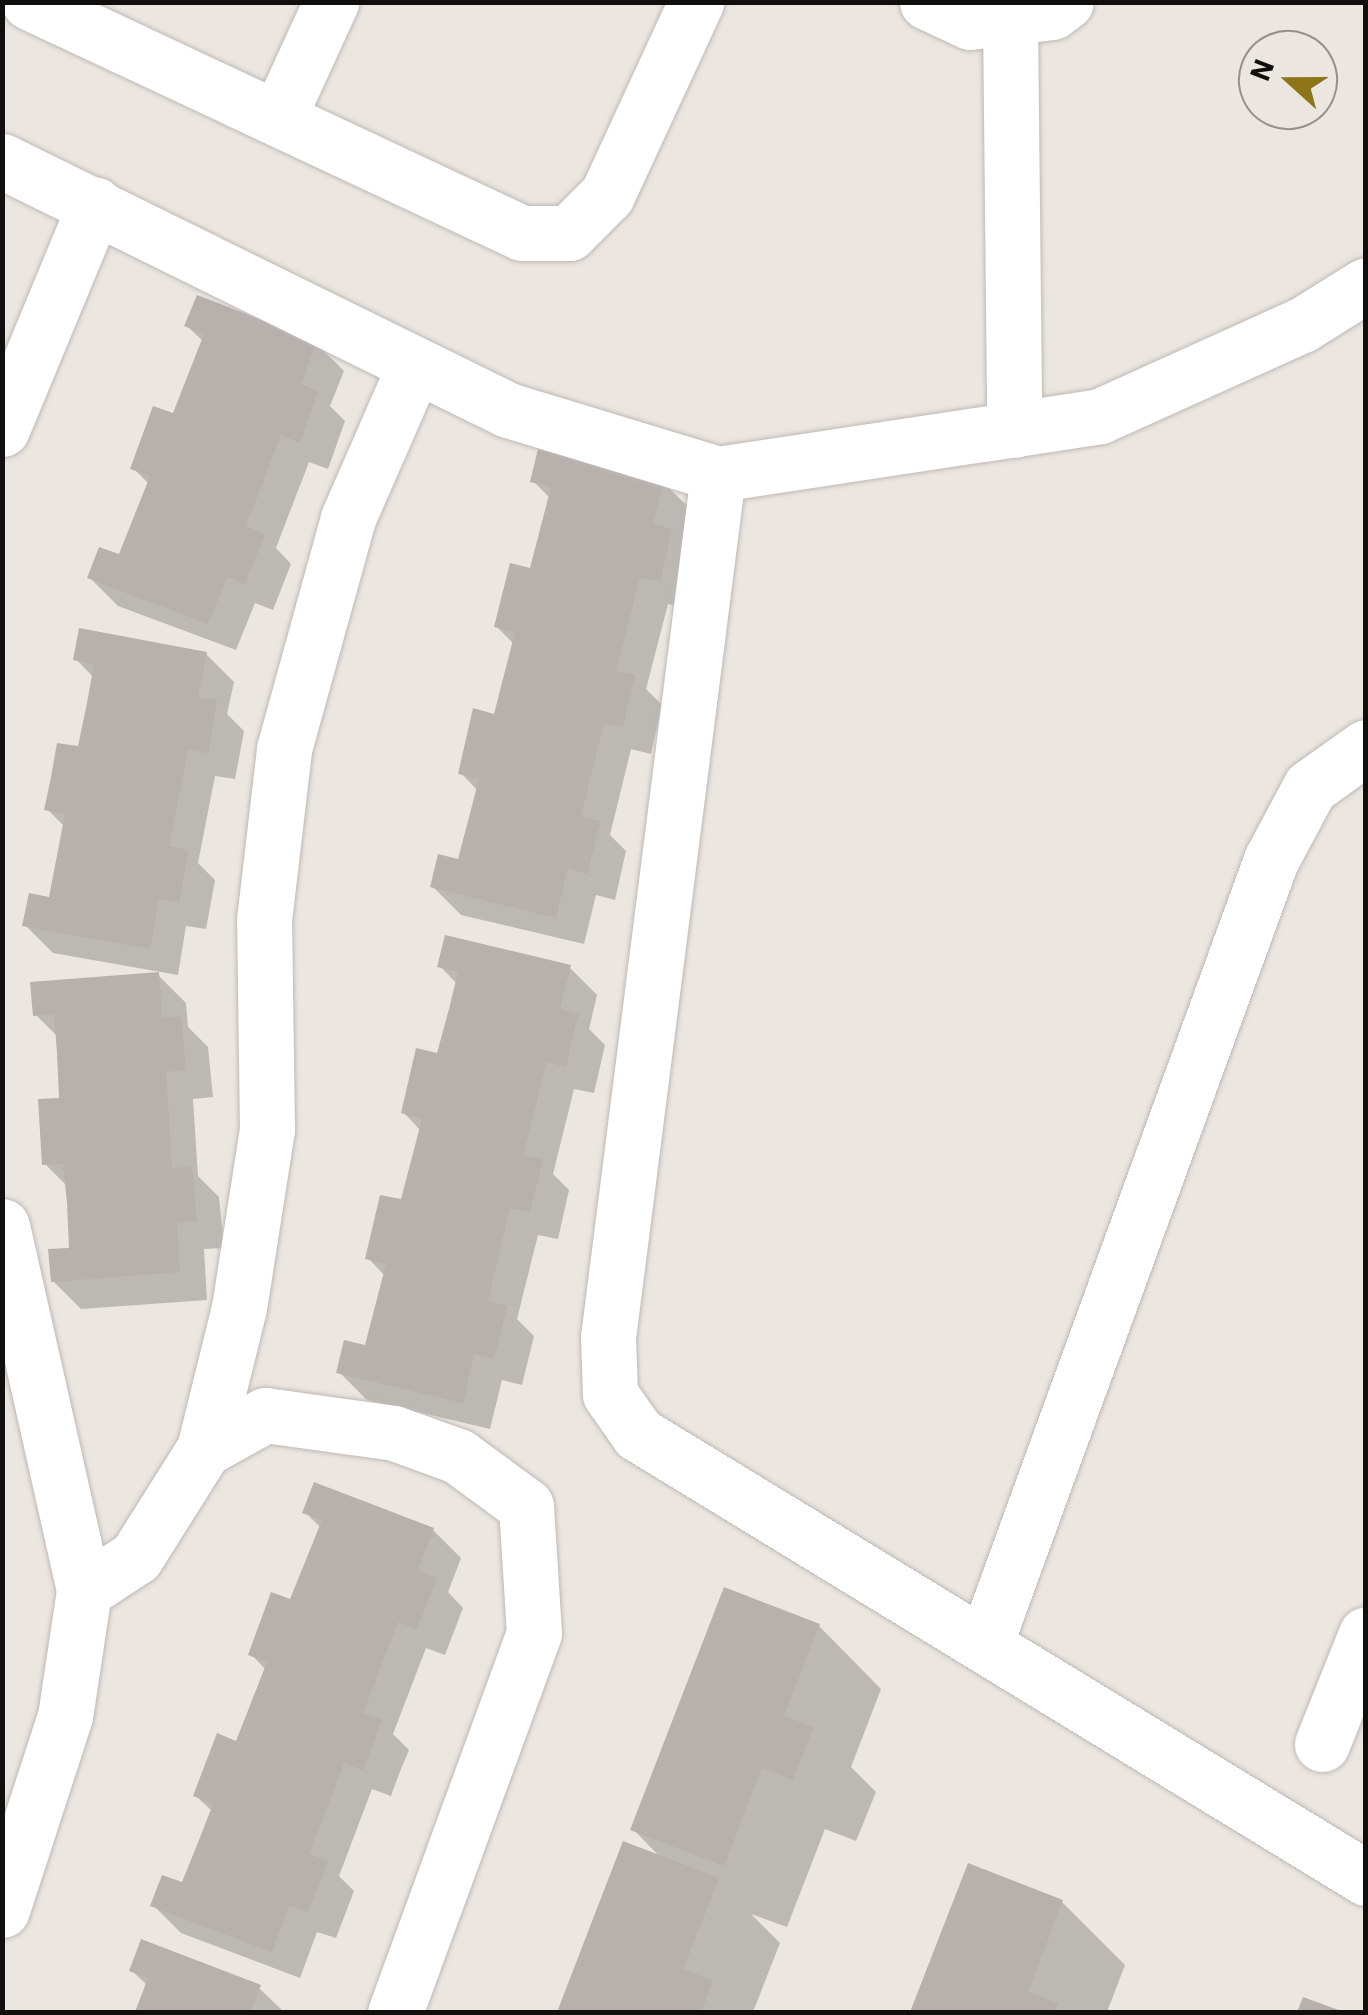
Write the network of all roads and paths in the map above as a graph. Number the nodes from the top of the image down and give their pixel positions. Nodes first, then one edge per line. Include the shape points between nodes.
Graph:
1 (29, 2) edge
2 (330, 2) edge
3 (696, 2) edge
4 (927, 2) edge
5 (1066, 2) edge
6 (1010, 17) junction
7 (278, 118) junction
8 (2, 161) edge
9 (95, 205) junction
10 (1366, 286) edge
11 (415, 365) junction
12 (2, 430) edge
13 (1014, 430) junction
14 (718, 474) junction
15 (1366, 747) edge
16 (2, 1226) edge
17 (204, 1450) junction
18 (84, 1591) junction
19 (1366, 1634) edge
20 (985, 1644) junction
21 (1322, 1744) dead end
22 (1366, 1878) edge
23 (2, 1910) edge
24 (395, 2012) edge

1 - 7 street
2 - 7 street
3 - 7 street via 607,195 569,233 522,233
4 - 6 street via 970,22
5 - 6 street via 1052,12
6 - 13 street
8 - 9 street
9 - 11 street
9 - 12 street
10 - 13 street via 1302,325 1100,416
11 - 14 street via 508,410
11 - 17 street via 348,518 284,749 264,920 267,1130 239,1308
13 - 14 street
14 - 20 street via 608,1337 610,1394 638,1434
15 - 20 street via 1310,787 1272,860
16 - 18 street
17 - 18 street via 136,1557
17 - 24 street via 265,1415 394,1433 458,1456 526,1506 534,1633
18 - 23 street via 65,1716
19 - 21 street
20 - 22 street

